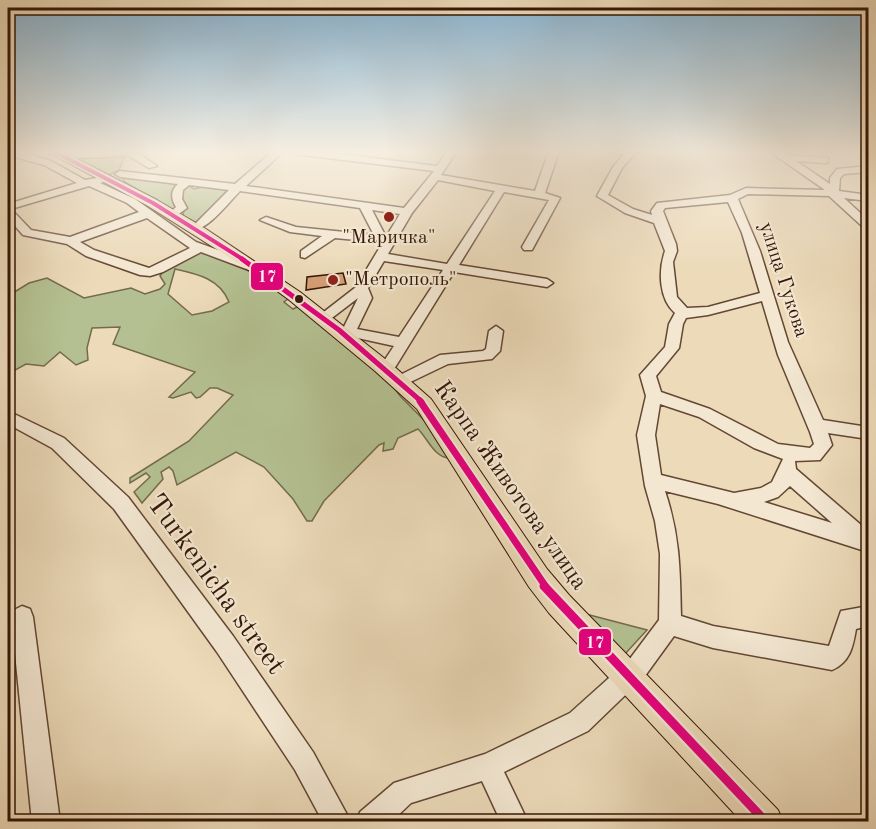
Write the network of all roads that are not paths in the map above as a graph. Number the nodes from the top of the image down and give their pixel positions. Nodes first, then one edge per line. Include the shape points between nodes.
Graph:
1 (236, 189) edge
2 (501, 189) edge
3 (69, 190) edge
4 (116, 190) edge
5 (122, 190) edge
6 (177, 190) edge
7 (241, 190) edge
8 (425, 190) edge
9 (505, 190) edge
10 (541, 190) edge
11 (605, 190) edge
12 (830, 190) edge
13 (833, 192) junction
14 (539, 195) junction
15 (732, 198) junction
16 (868, 198) edge
17 (364, 206) junction
18 (8, 207) edge
19 (8, 212) edge
20 (408, 212) junction
21 (148, 214) junction
22 (173, 215) junction
23 (266, 220) dead end
24 (659, 220) junction
25 (868, 226) edge
26 (331, 235) junction
27 (197, 238) junction
28 (71, 241) junction
29 (528, 247) dead end
30 (383, 248) junction
31 (305, 254) dead end
32 (452, 267) junction
33 (547, 283) dead end
34 (362, 288) junction
35 (768, 295) junction
36 (684, 314) junction
37 (322, 318) junction
38 (496, 331) dead end
39 (348, 335) junction
40 (404, 343) junction
41 (393, 376) junction
42 (654, 396) junction
43 (8, 417) edge
44 (818, 425) junction
45 (868, 433) edge
46 (788, 453) junction
47 (788, 473) junction
48 (653, 481) junction
49 (730, 499) junction
50 (868, 543) edge
51 (862, 618) dead end
52 (8, 624) edge
53 (670, 624) junction
54 (628, 676) junction
55 (488, 766) junction
56 (46, 822) edge
57 (338, 822) edge
58 (370, 822) edge
59 (515, 822) edge
60 (765, 822) edge

1 - 27 street
2 - 32 street
3 - 18 street
4 - 21 street
5 - 22 main road, Карпа Животова улица
6 - 22 street via 182,208
7 - 17 street
8 - 20 street
9 - 14 street
10 - 14 street
11 - 24 street via 602,196 643,218
12 - 13 street
13 - 15 street, улица Гукова via 746,191
13 - 16 street, улица Гукова
13 - 25 street
14 - 29 street via 555,198
15 - 24 street via 661,206 657,211
15 - 35 street, улица Гукова
17 - 20 street
17 - 30 street
19 - 28 street via 27,233
20 - 30 street
21 - 27 street via 192,245
21 - 28 street
22 - 27 main road, Карпа Животова улица
23 - 26 street via 294,231
24 - 36 street via 670,244 670,297
26 - 30 street via 347,234
26 - 31 street
27 - 28 street via 150,272 140,272
27 - 37 main road, Карпа Животова улица via 253,267
30 - 32 street
30 - 34 street
32 - 33 street
32 - 40 street
34 - 37 street
34 - 39 street via 365,298
35 - 36 street
35 - 44 street, улица Гукова via 782,343
36 - 42 street via 676,324 672,348 648,375
37 - 39 main road, Карпа Животова улица
38 - 41 street via 493,351 487,356 445,359
39 - 40 street
39 - 41 main road, Карпа Животова улица
40 - 41 street
41 - 54 main road, Карпа Животова улица via 424,404 538,578
42 - 46 street via 699,411 771,449
42 - 48 street via 646,435
43 - 57 street, Turkenicha street via 58,442 121,503 225,644 304,761
44 - 45 street
44 - 46 street via 823,445 814,455
46 - 47 street
47 - 49 street via 764,496
47 - 50 street
48 - 49 street
48 - 53 street via 670,554
49 - 50 street
51 - 53 street via 849,619 840,653 832,658 713,637
52 - 56 street via 22,617
53 - 54 street
54 - 55 street via 579,722
54 - 60 main road, Карпа Животова улица
55 - 58 street via 403,792
55 - 59 street

